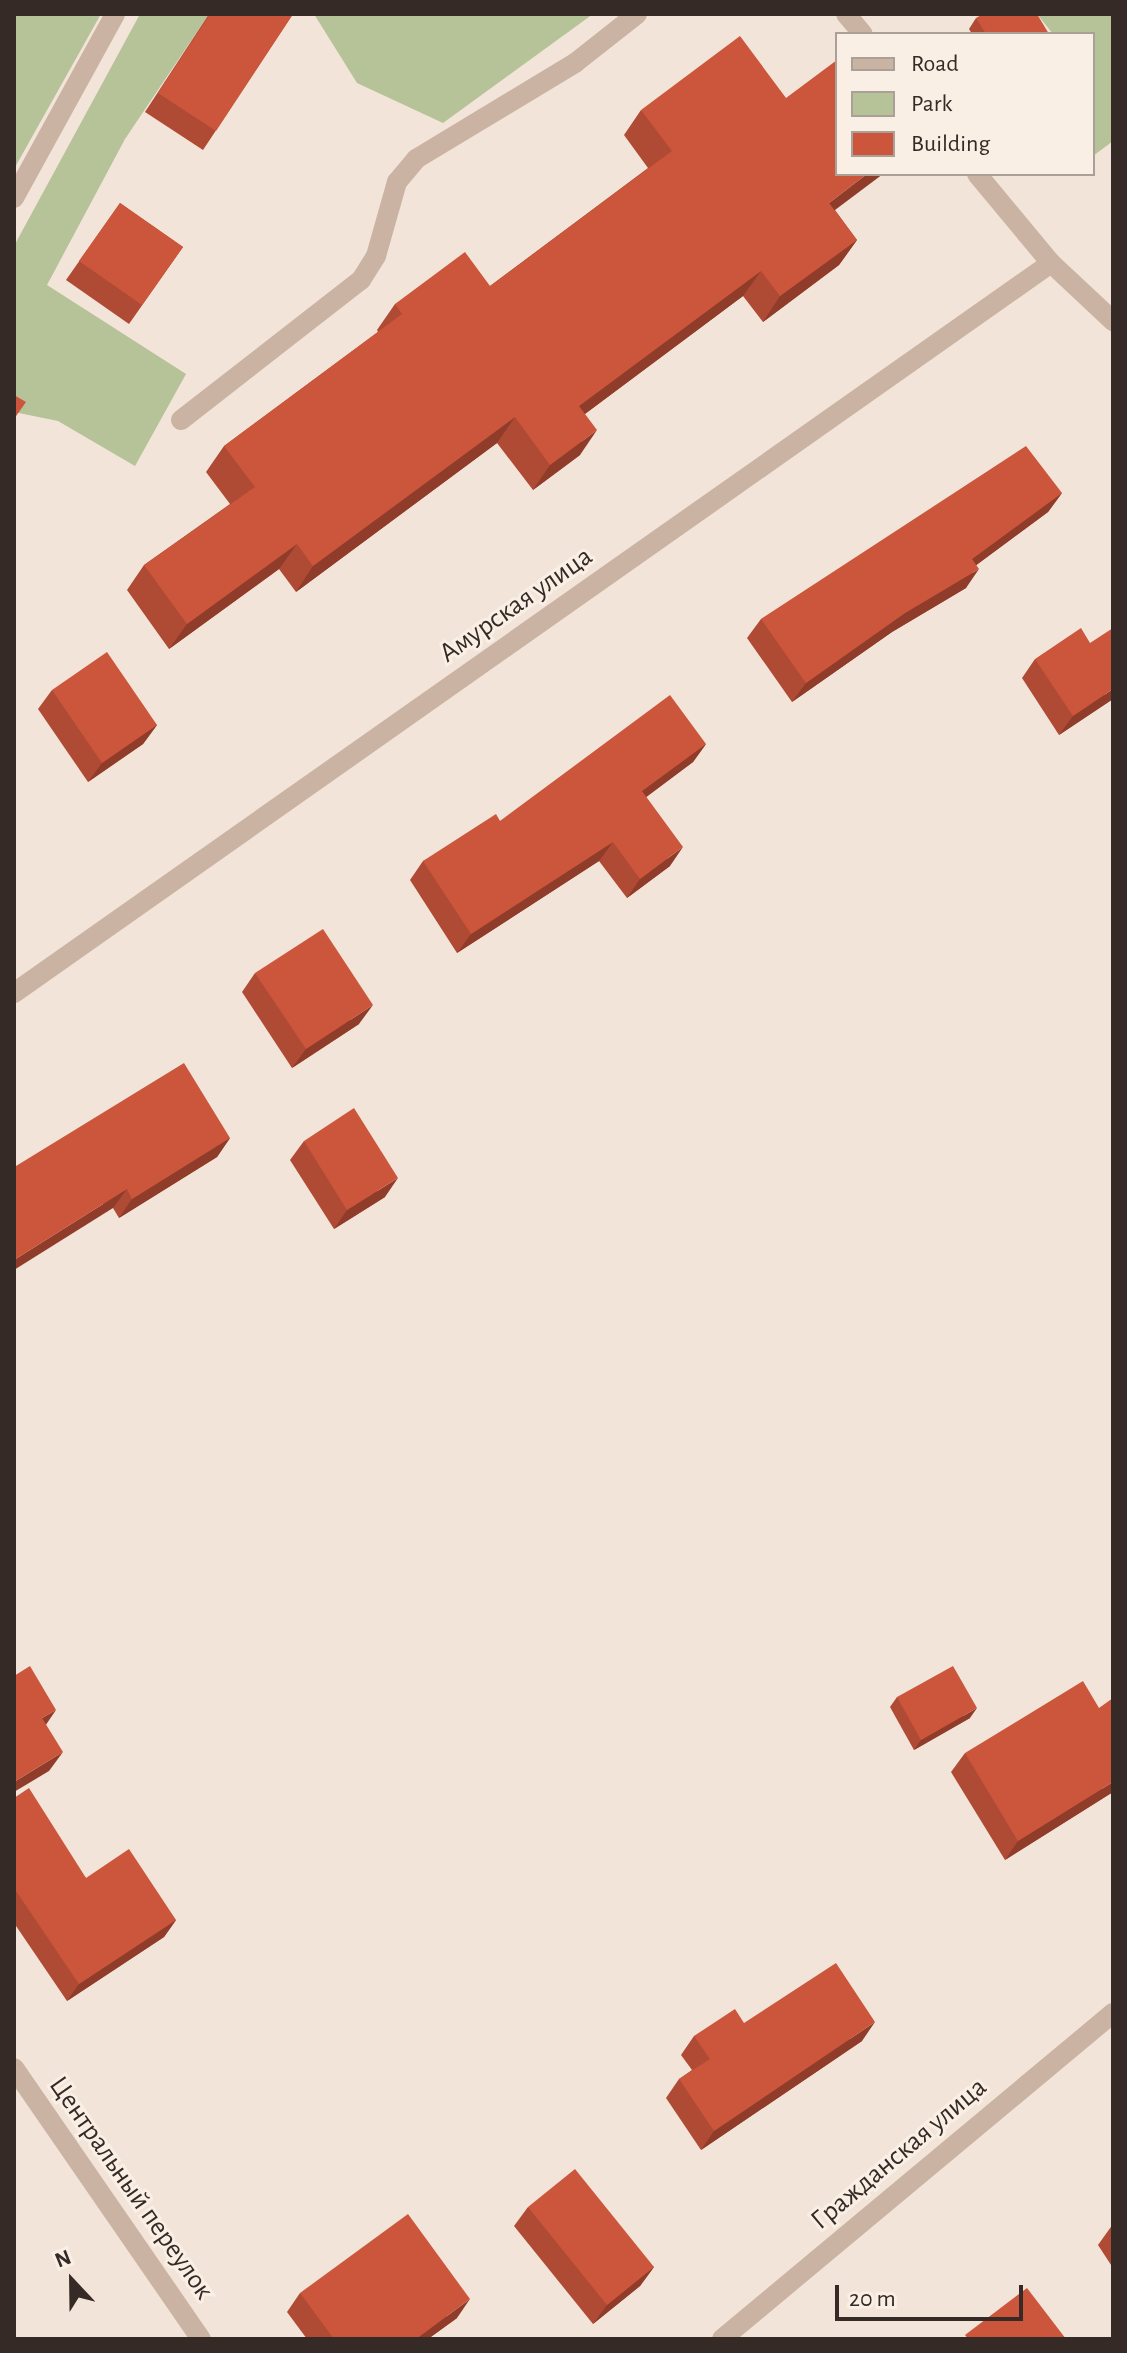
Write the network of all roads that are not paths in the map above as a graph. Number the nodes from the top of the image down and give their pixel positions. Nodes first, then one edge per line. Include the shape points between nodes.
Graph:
1 (115, 14) edge
2 (637, 14) edge
3 (846, 14) edge
4 (861, 32) edge
5 (979, 176) edge
6 (14, 198) edge
7 (1051, 263) junction
8 (1111, 311) edge
9 (181, 420) dead end
10 (14, 993) edge
11 (1113, 2013) edge
12 (14, 2068) edge
13 (201, 2339) edge
14 (722, 2339) edge

1 - 6 street
2 - 9 street via 575,63 416,159 397,182 376,256 361,280
3 - 4 street
5 - 7 street
7 - 8 street
7 - 10 street, Амурская улица
11 - 14 street, Гражданская улица
12 - 13 street, Центральный переулок

